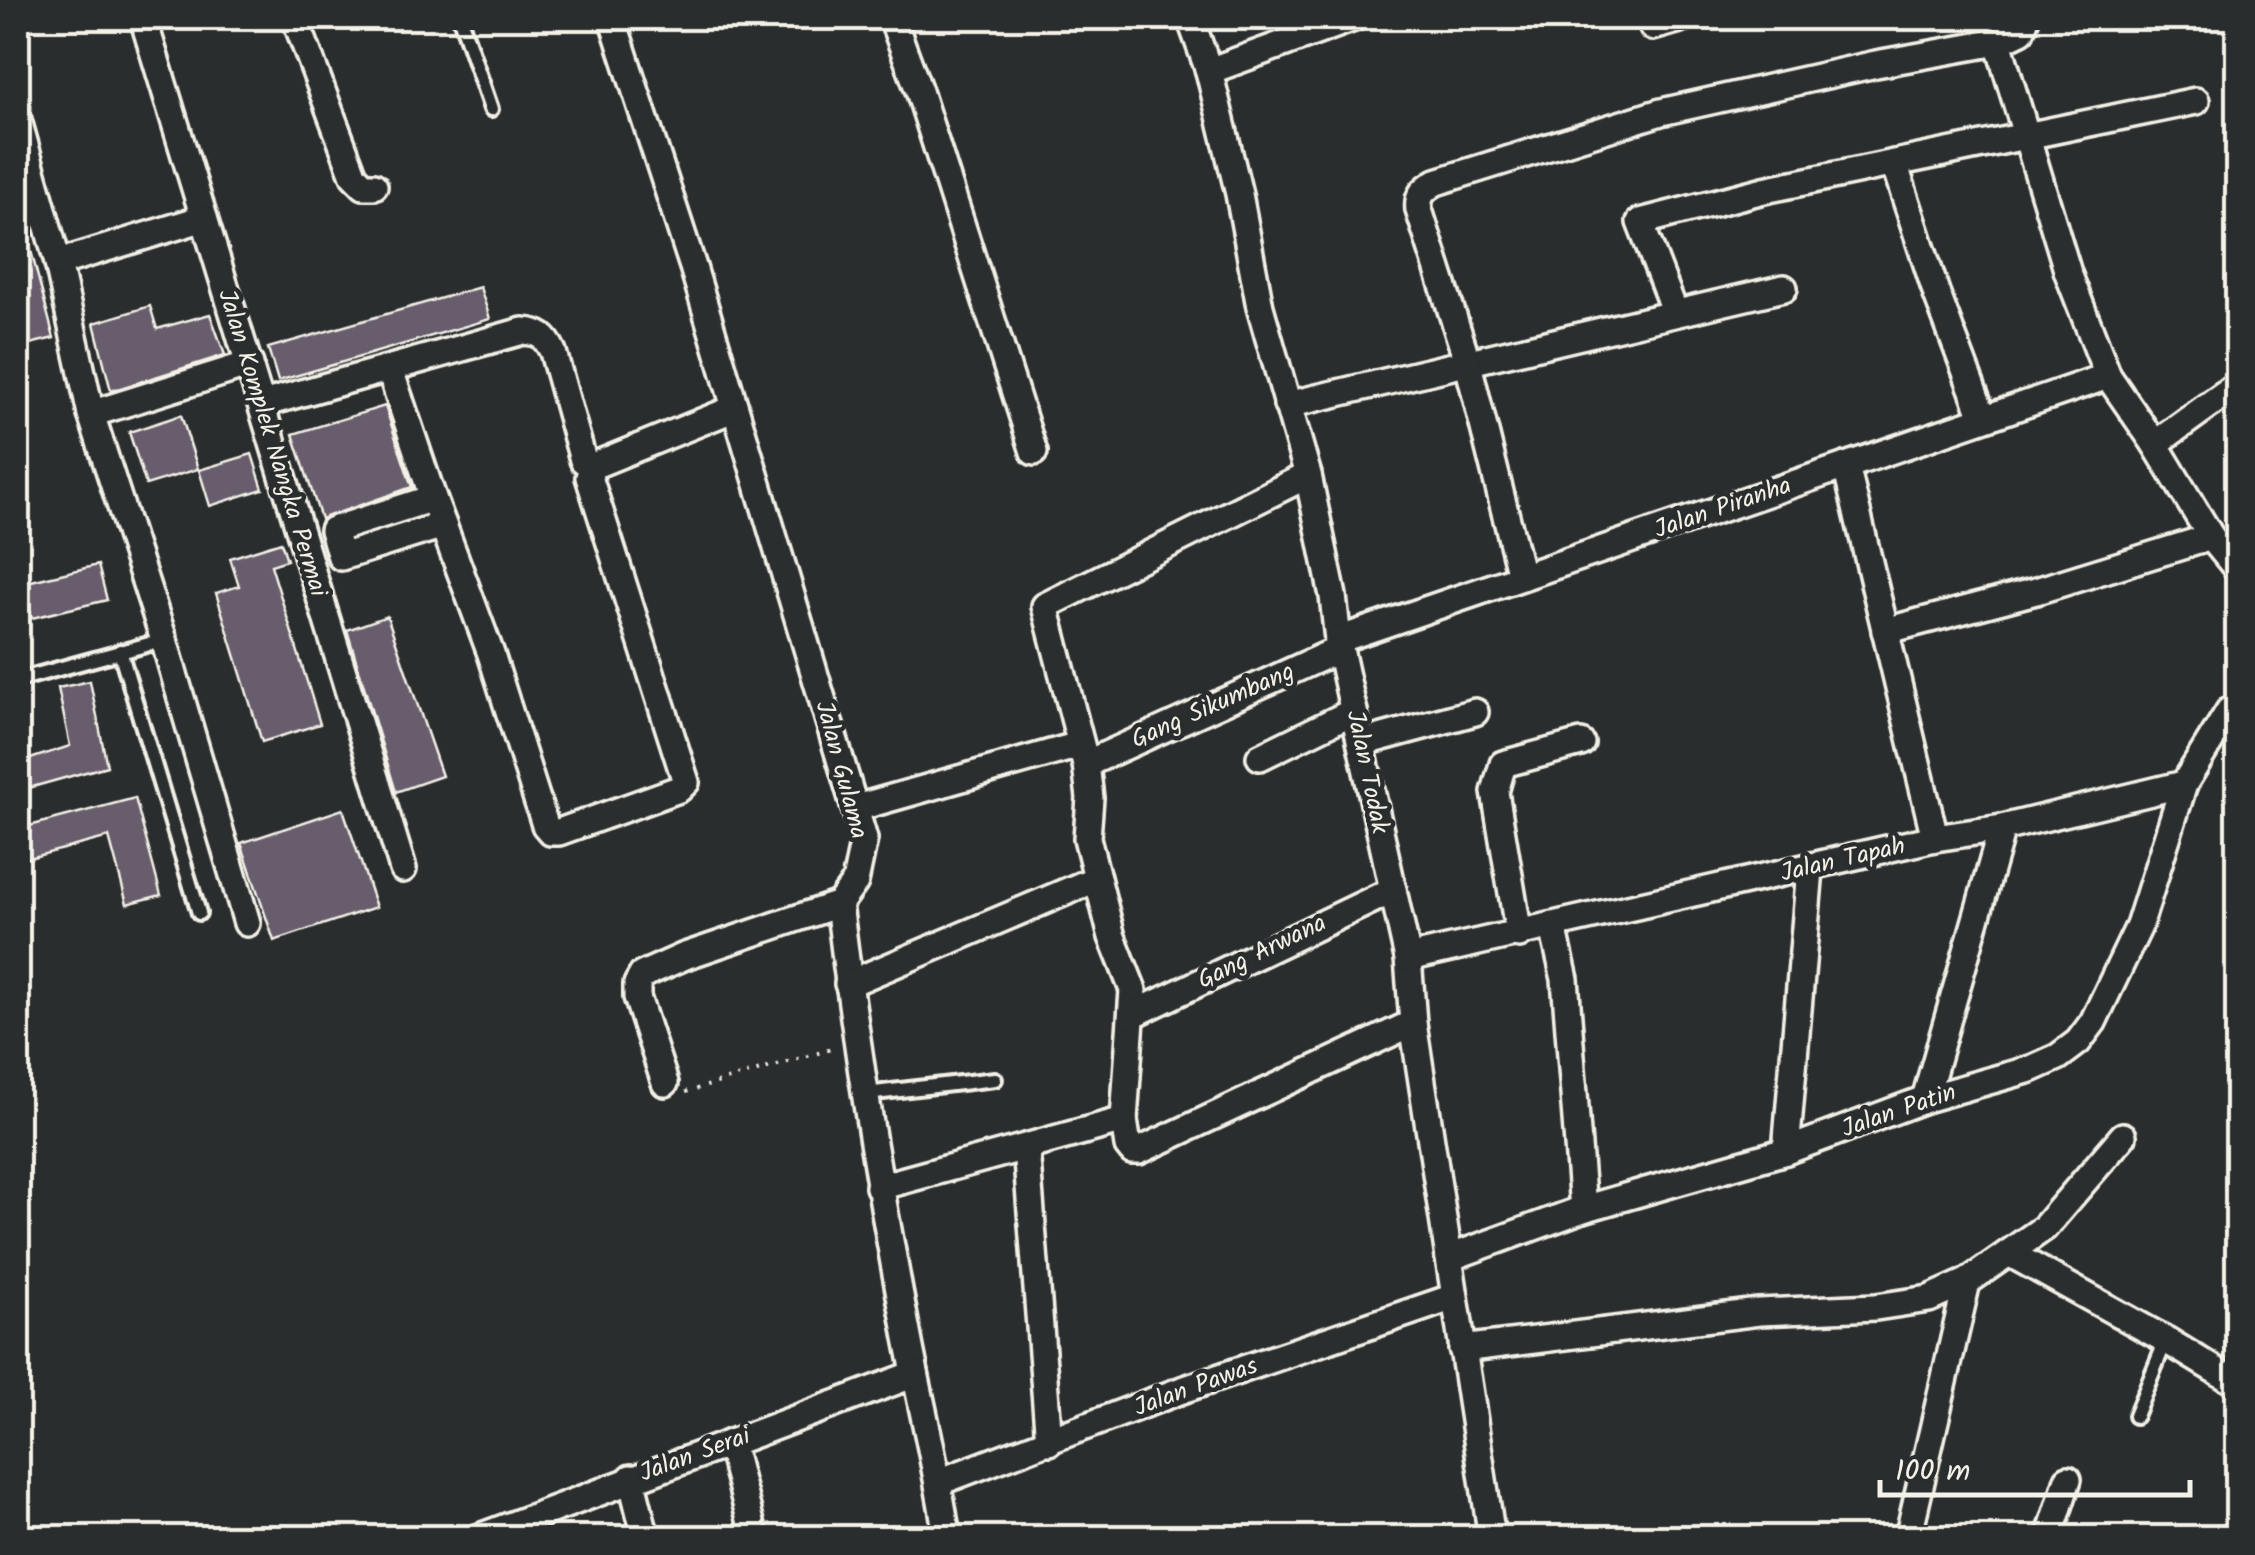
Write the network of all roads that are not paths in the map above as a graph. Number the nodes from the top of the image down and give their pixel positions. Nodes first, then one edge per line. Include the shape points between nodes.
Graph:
1 (143, 18) edge
2 (295, 18) edge
3 (460, 18) edge
4 (612, 18) edge
5 (892, 18) edge
6 (1190, 18) edge
7 (1354, 18) edge
8 (1684, 18) edge
9 (2026, 18) edge
10 (1653, 27) dead end
11 (1998, 42) junction
12 (1209, 72) junction
13 (2196, 100) dead end
14 (491, 110) dead end
15 (18, 122) edge
16 (2028, 138) junction
17 (1894, 163) junction
18 (374, 186) dead end
19 (204, 218) junction
20 (58, 263) junction
21 (1784, 288) dead end
22 (1675, 313) junction
23 (1467, 360) junction
24 (250, 364) junction
25 (390, 370) junction
26 (2108, 376) junction
27 (2238, 384) edge
28 (273, 400) dead end
29 (1287, 405) junction
30 (734, 409) junction
31 (91, 414) junction
32 (1983, 417) junction
33 (2155, 444) junction
34 (1034, 452) dead end
35 (1846, 466) junction
36 (589, 467) junction
37 (1308, 475) junction
38 (433, 498) junction
39 (443, 525) junction
40 (2211, 537) junction
41 (2238, 570) edge
42 (1522, 576) junction
43 (1885, 631) junction
44 (158, 642) junction
45 (1339, 644) junction
46 (120, 651) junction
47 (18, 680) edge
48 (2235, 706) edge
49 (1354, 711) junction
50 (1474, 712) dead end
51 (1360, 743) junction
52 (1581, 743) dead end
53 (1083, 754) junction
54 (1260, 757) dead end
55 (2184, 784) junction
56 (856, 808) junction
57 (2002, 828) junction
58 (1935, 838) junction
59 (402, 868) dead end
60 (1810, 868) junction
61 (1096, 880) junction
62 (1392, 890) junction
63 (839, 904) junction
64 (199, 913) dead end
65 (246, 923) dead end
66 (1553, 927) junction
67 (1519, 935) junction
68 (1408, 958) junction
69 (848, 984) junction
70 (1132, 1015) junction
71 (1413, 1024) junction
72 (995, 1078) dead end
73 (665, 1083) road end
74 (866, 1094) junction
75 (1925, 1100) junction
76 (1124, 1120) junction
77 (2123, 1136) dead end
78 (1026, 1148) junction
79 (1786, 1151) junction
80 (880, 1187) junction
81 (1583, 1209) junction
82 (2009, 1253) junction
83 (1449, 1258) junction
84 (1967, 1282) junction
85 (1454, 1297) junction
86 (2166, 1340) junction
87 (1462, 1349) junction
88 (914, 1374) junction
89 (2238, 1384) edge
90 (2135, 1416) dead end
91 (1048, 1442) junction
92 (730, 1443) junction
93 (631, 1478) junction
94 (2068, 1479) dead end
95 (940, 1482) junction
96 (1488, 1537) edge
97 (477, 1538) edge
98 (646, 1538) edge
99 (755, 1538) edge
100 (946, 1538) edge
101 (1908, 1538) edge
102 (2049, 1538) edge

1 - 19 street, Jalan Komplek Nangka Permai
2 - 18 street via 354,176
3 - 14 lane
4 - 30 street, Jalan Gulama
5 - 34 street
6 - 12 street, Jalan Todak
7 - 12 street
8 - 10 street
9 - 11 street via 2021,31
11 - 16 street
11 - 23 street via 1661,112 1436,182 1421,194 1419,210
12 - 29 street, Jalan Todak
13 - 16 street
15 - 20 street
16 - 17 street
16 - 26 street via 2068,273
17 - 22 street via 1640,222
17 - 32 street
19 - 20 street
19 - 24 street, Jalan Komplek Nangka Permai
20 - 31 street
21 - 22 street
22 - 23 street
23 - 29 street
23 - 42 street
24 - 31 street
24 - 59 street, Jalan Komplek Nangka Permai
25 - 28 street
25 - 36 street via 536,332 554,352
25 - 38 street
26 - 32 street, Jalan Piranha
26 - 33 street
27 - 33 street
29 - 37 street, Jalan Todak
30 - 36 street
30 - 56 street, Jalan Gulama
31 - 44 street
32 - 35 street, Jalan Piranha
33 - 40 street
35 - 42 street, Jalan Piranha
35 - 43 street
36 - 39 street via 686,782 679,789 550,832
37 - 45 street, Jalan Todak
37 - 53 street via 1045,606
38 - 39 street
38 - 39 street via 333,530 341,557
40 - 41 street
40 - 43 street
42 - 45 street, Jalan Piranha
43 - 58 street
44 - 46 lane
44 - 65 street
45 - 49 street, Jalan Todak
45 - 53 street, Gang Sikumbang
46 - 47 lane
46 - 64 lane
48 - 55 street
49 - 51 street, Jalan Todak
49 - 54 street
50 - 51 street
51 - 62 street, Jalan Todak
52 - 67 street via 1503,764 1496,780
53 - 56 street, Gang Sikumbang
53 - 61 street
55 - 57 street, Jalan Tapah
55 - 75 street, Jalan Patin via 2139,926 2078,1042 2031,1069
56 - 63 street, Jalan Gulama via 864,840 860,866
57 - 58 street, Jalan Tapah
57 - 75 street
58 - 60 street, Jalan Tapah
60 - 66 street, Jalan Tapah
60 - 79 street
61 - 69 street
61 - 70 street via 1133,990
62 - 68 street, Jalan Todak
62 - 70 street, Gang Arwana
63 - 69 street
63 - 73 street via 642,974 637,997
66 - 67 street, Jalan Tapah
66 - 81 street via 1565,979
67 - 68 street, Jalan Tapah
68 - 71 street, Jalan Todak
69 - 74 street
70 - 76 street
71 - 76 street via 1140,1151 1128,1146
71 - 83 street, Jalan Todak
72 - 74 lane
74 - 80 street
75 - 79 street, Jalan Patin
76 - 78 street
77 - 82 street via 2060,1213
78 - 80 street
78 - 91 street
79 - 81 street, Jalan Patin
80 - 88 street
81 - 83 street, Jalan Patin
82 - 84 street
82 - 86 street
83 - 85 street, Jalan Todak
84 - 87 street via 1910,1305 1759,1312
84 - 101 street
85 - 87 street, Jalan Todak
85 - 91 street, Jalan Pawas
86 - 89 street
86 - 90 lane
87 - 96 street, Jalan Todak
88 - 92 street, Jalan Serai
88 - 95 street
91 - 95 street, Jalan Pawas
92 - 93 street, Jalan Serai
92 - 99 street
93 - 97 street, Jalan Serai
93 - 98 street
94 - 102 street
95 - 100 street

